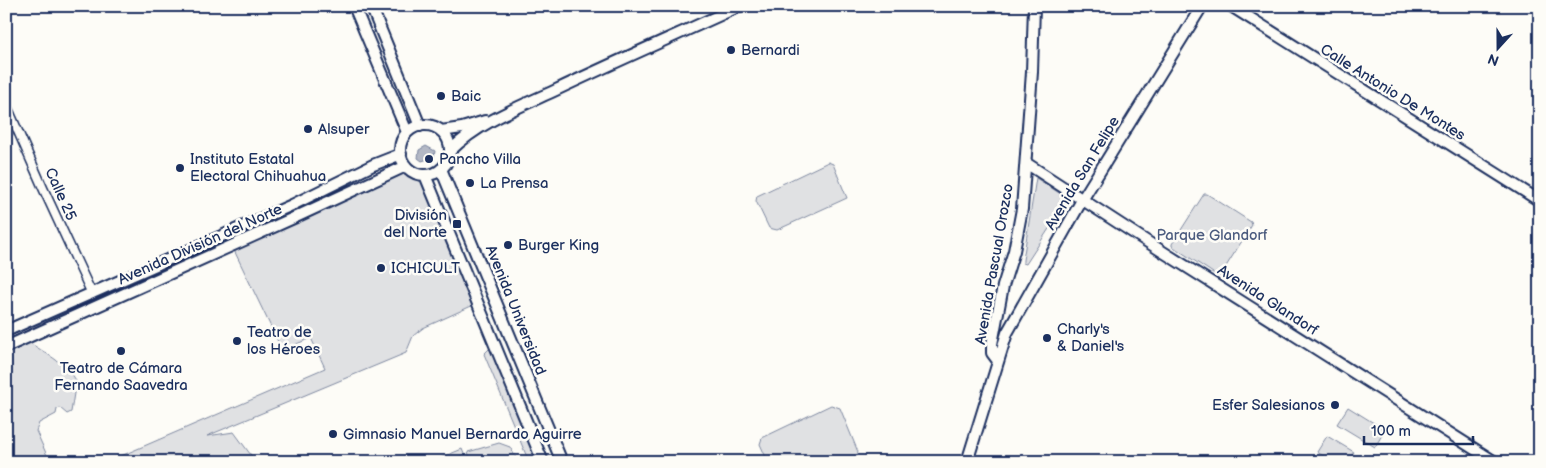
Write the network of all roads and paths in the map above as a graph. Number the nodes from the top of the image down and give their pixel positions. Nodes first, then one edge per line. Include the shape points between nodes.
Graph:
1 (354, 6) edge
2 (371, 6) edge
3 (740, 6) edge
4 (1034, 6) edge
5 (1202, 6) edge
6 (1231, 6) edge
7 (6, 104) edge
8 (500, 116) junction
9 (420, 126) junction
10 (441, 131) junction
11 (408, 132) junction
12 (450, 151) junction
13 (401, 154) junction
14 (1026, 163) junction
15 (406, 166) junction
16 (441, 169) junction
17 (425, 175) junction
18 (1082, 200) junction
19 (1540, 201) edge
20 (92, 294) junction
21 (6, 331) edge
22 (6, 347) edge
23 (998, 361) junction
24 (543, 462) edge
25 (562, 462) edge
26 (967, 462) edge
27 (1495, 462) edge

1 - 11 main road
2 - 9 main road
3 - 8 main road
4 - 14 main road, Avenida Pascual Orozco
5 - 18 main road, Avenida San Felipe
6 - 19 main road, Calle Antonio De Montes
7 - 20 street, Calle 25
8 - 10 main road
8 - 12 main road
9 - 10 main road via 428,125
9 - 11 main road
10 - 12 main road via 447,137
11 - 13 main road
12 - 16 main road
13 - 15 main road
13 - 20 main road, Avenida División del Norte
14 - 18 main road, Avenida Glandorf
14 - 23 main road, Avenida Pascual Orozco via 1017,237 992,344 992,353
15 - 17 main road
15 - 22 main road, Avenida División del Norte
16 - 17 main road
16 - 25 main road, Avenida Universidad
17 - 24 main road
18 - 23 main road, Avenida San Felipe via 1007,333
18 - 27 main road, Avenida Glandorf
20 - 21 main road, Avenida División del Norte
23 - 26 main road, Avenida Pascual Orozco

